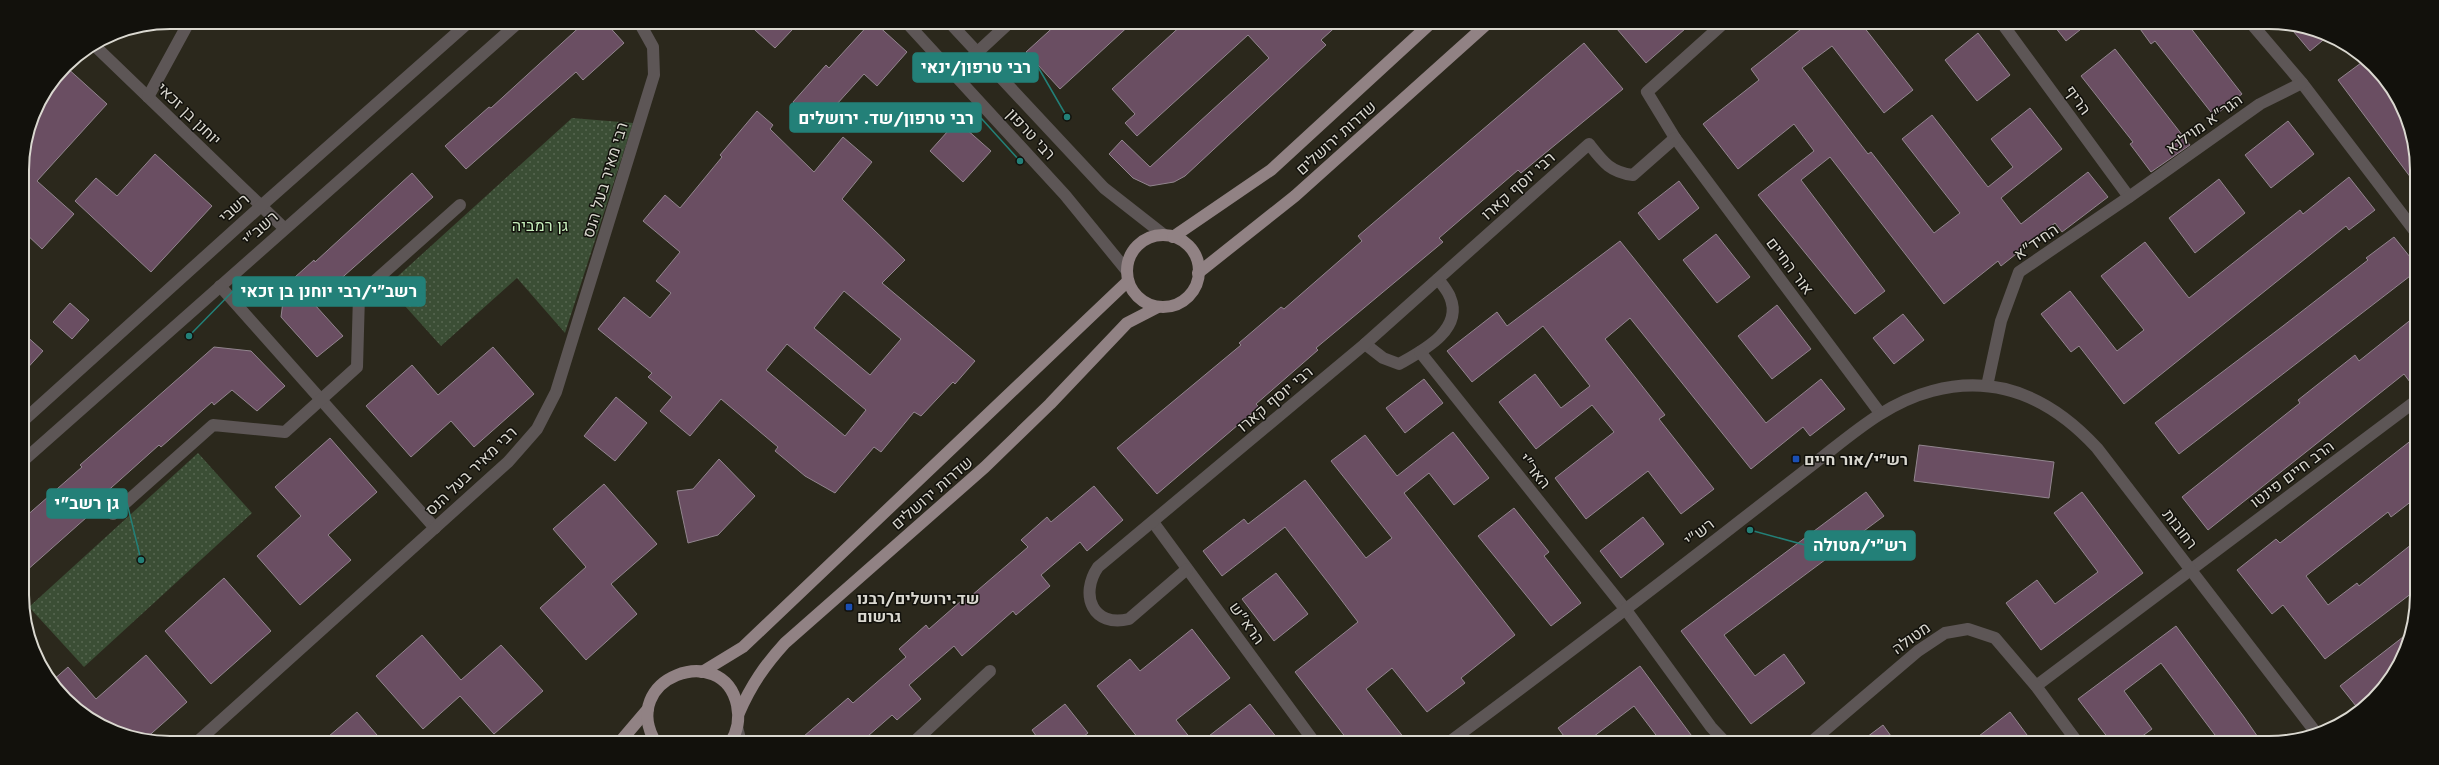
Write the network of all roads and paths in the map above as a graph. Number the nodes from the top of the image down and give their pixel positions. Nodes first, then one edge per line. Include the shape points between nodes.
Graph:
1 (185, 29) edge
2 (462, 29) edge
3 (511, 29) edge
4 (643, 29) edge
5 (912, 29) edge
6 (955, 29) edge
7 (1002, 29) edge
8 (1424, 29) edge
9 (1481, 29) edge
10 (1717, 29) edge
11 (2006, 29) edge
12 (2256, 29) edge
13 (98, 49) edge
14 (976, 53) junction
15 (954, 74) junction
16 (2302, 83) junction
17 (148, 97) junction
18 (1675, 138) junction
19 (2129, 198) junction
20 (460, 205) dead end
21 (261, 206) junction
22 (2410, 225) edge
23 (284, 228) junction
24 (1169, 236) junction
25 (1198, 273) junction
26 (1127, 276) junction
27 (1438, 279) junction
28 (220, 286) junction
29 (1158, 307) junction
30 (1365, 344) junction
31 (1420, 352) junction
32 (1987, 386) junction
33 (321, 400) junction
34 (2410, 404) edge
35 (1880, 413) junction
36 (29, 415) edge
37 (29, 456) edge
38 (113, 514) dead end
39 (1153, 522) junction
40 (435, 528) junction
41 (1187, 569) junction
42 (2191, 570) junction
43 (1626, 610) junction
44 (990, 671) dead end
45 (702, 672) junction
46 (2036, 686) junction
47 (648, 708) junction
48 (738, 713) junction
49 (737, 727) junction
50 (2313, 728) edge
51 (204, 736) edge
52 (624, 736) edge
53 (653, 736) edge
54 (733, 736) edge
55 (739, 736) edge
56 (920, 736) edge
57 (1310, 736) edge
58 (1457, 736) edge
59 (1719, 736) edge
60 (1818, 736) edge
61 (2073, 736) edge

1 - 17 street
2 - 21 street, רשבי
3 - 23 street, רשב"י
4 - 40 street, רבי מאיר בעל הנס via 653,47 654,75 556,392 537,429 508,462
5 - 15 street, רבי טרפון
6 - 14 street, רבי טרפון
7 - 14 street
8 - 24 main road, שדרות ירושלים via 1270,170
9 - 25 main road, שדרות ירושלים via 1295,196
10 - 18 street, אור החיים via 1647,92
11 - 19 street, הריף
12 - 16 street
13 - 17 street, יוחנן בן זכאי
14 - 15 street
14 - 24 street, רבי טרפון via 1104,188
15 - 26 street, רבי טרפון via 1065,195
16 - 19 street, הגר"א מוילנא via 2260,104
16 - 22 street
17 - 21 street, יוחנן בן זכאי
18 - 27 street, רבי יוסף קארו via 1633,176 1618,173 1604,163 1589,144
18 - 35 street, אור החיים
19 - 32 street, החיד"א via 2019,272 2001,321
20 - 33 street via 359,295 357,367
21 - 23 street, יוחנן בן זכאי
21 - 36 street, רשבי
23 - 28 street, רשב"י
24 - 25 main road via 1189,247 1194,255
24 - 26 main road via 1150,237 1138,245 1132,252
25 - 29 main road via 1189,296 1174,305
26 - 29 main road via 1139,298
26 - 45 main road, שדרות ירושלים via 743,646
27 - 30 street, רבי יוסף קארו
27 - 31 street via 1450,297 1453,316 1439,339
28 - 33 street
28 - 37 street, רשב"י
29 - 48 main road, שדרות ירושלים via 1127,323 1050,404 985,467 785,643 754,680
30 - 31 street via 1383,358 1399,364
30 - 39 street, רבי יוסף קארו
31 - 43 street, האר"י
32 - 35 street, רש"י via 1932,391
32 - 42 street, רחובות via 2012,390 2037,400 2058,411 2078,427 2098,448
33 - 38 street via 285,432 213,425
33 - 40 street
34 - 42 street, הרב חיים פינטו
35 - 43 street, רש"י
39 - 41 street, הרא"ש
39 - 41 street, רבי יוסף קארו via 1098,567 1091,578 1088,592 1096,612 1110,620 1129,619
40 - 51 street, רבי מאיר בעל הנס
41 - 57 street, הרא"ש
42 - 46 street, הרב חיים פינטו
42 - 50 street, רחובות
43 - 58 street, רש"י
43 - 59 street
44 - 56 street
45 - 47 main road via 678,673 668,679 658,687
45 - 48 main road via 713,675 731,690
46 - 60 street, מטולה via 1995,638 1968,629 1945,633 1918,651 1852,704
46 - 61 street, מטולה
47 - 52 main road
47 - 53 main road via 648,726
48 - 49 main road
49 - 54 main road
49 - 55 street

